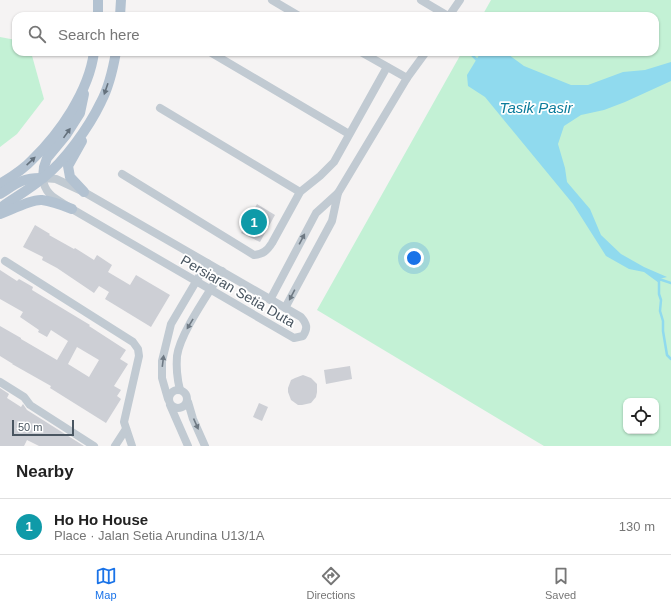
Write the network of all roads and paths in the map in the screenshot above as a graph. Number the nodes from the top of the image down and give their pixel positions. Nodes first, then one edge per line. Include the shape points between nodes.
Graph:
1 (98, 0) edge
2 (121, 0) edge
3 (272, 0) edge
4 (421, 0) edge
5 (460, 0) edge
6 (98, 12) edge
7 (120, 12) edge
8 (293, 12) edge
9 (441, 12) edge
10 (451, 12) edge
11 (94, 56) edge
12 (115, 56) edge
13 (217, 56) edge
14 (368, 56) edge
15 (423, 56) edge
16 (387, 67) junction
17 (407, 78) junction
18 (86, 85) junction
19 (160, 108) dead end
20 (89, 122) junction
21 (349, 134) junction
22 (122, 174) dead end
23 (43, 178) junction
24 (0, 184) edge
25 (84, 192) junction
26 (300, 192) junction
27 (338, 193) junction
28 (0, 194) edge
29 (0, 208) edge
30 (72, 209) junction
31 (0, 214) edge
32 (5, 261) dead end
33 (207, 263) junction
34 (222, 272) junction
35 (196, 282) junction
36 (210, 290) junction
37 (270, 300) junction
38 (285, 308) junction
39 (0, 382) edge
40 (180, 390) junction
41 (169, 402) junction
42 (188, 402) junction
43 (126, 429) junction
44 (94, 446) edge
45 (115, 446) edge
46 (132, 446) edge
47 (188, 446) edge
48 (205, 446) edge

1 - 6 main road
2 - 7 main road
3 - 8 street
4 - 9 street
5 - 10 street
11 - 18 main road
12 -> 20 main road via 101,102
13 - 21 street
14 - 16 street
15 - 17 street
16 - 17 street
16 - 21 street
17 - 27 street
23 -> 18 main road via 47,158 80,113
24 -> 18 main road via 14,176 42,150 59,129
19 - 26 street
20 - 23 main road via 70,151
20 - 25 main road via 81,145 68,166 70,177
21 - 26 street via 334,162
22 - 26 street via 254,255 268,250
23 - 25 street, Persiaran Setia Duta via 56,179
23 - 28 main road via 20,181
23 - 29 main road
23 - 30 street, Persiaran Setia Duta via 47,192
25 - 33 street, Persiaran Setia Duta
37 -> 27 street via 316,214
27 -> 38 street via 332,221
30 - 31 main road via 41,200 28,202
30 - 35 street, Persiaran Setia Duta
32 - 43 street via 133,342 139,356 124,422
33 - 34 street, Persiaran Setia Duta
33 - 35 street
34 - 36 street
34 - 37 street, Persiaran Setia Duta
35 - 36 street, Persiaran Setia Duta
41 -> 35 street via 162,378 162,361 171,324
36 - 38 street, Persiaran Setia Duta via 294,338 303,336 306,330 304,321
36 -> 40 street via 185,332 177,355
37 - 38 street, Persiaran Setia Duta
39 - 44 street via 24,397 30,405
40 - 41 street via 174,390 170,394
40 - 42 street via 185,392
41 - 42 street via 174,408 180,409
41 - 47 street
42 -> 48 street
43 - 45 street
43 - 46 street

